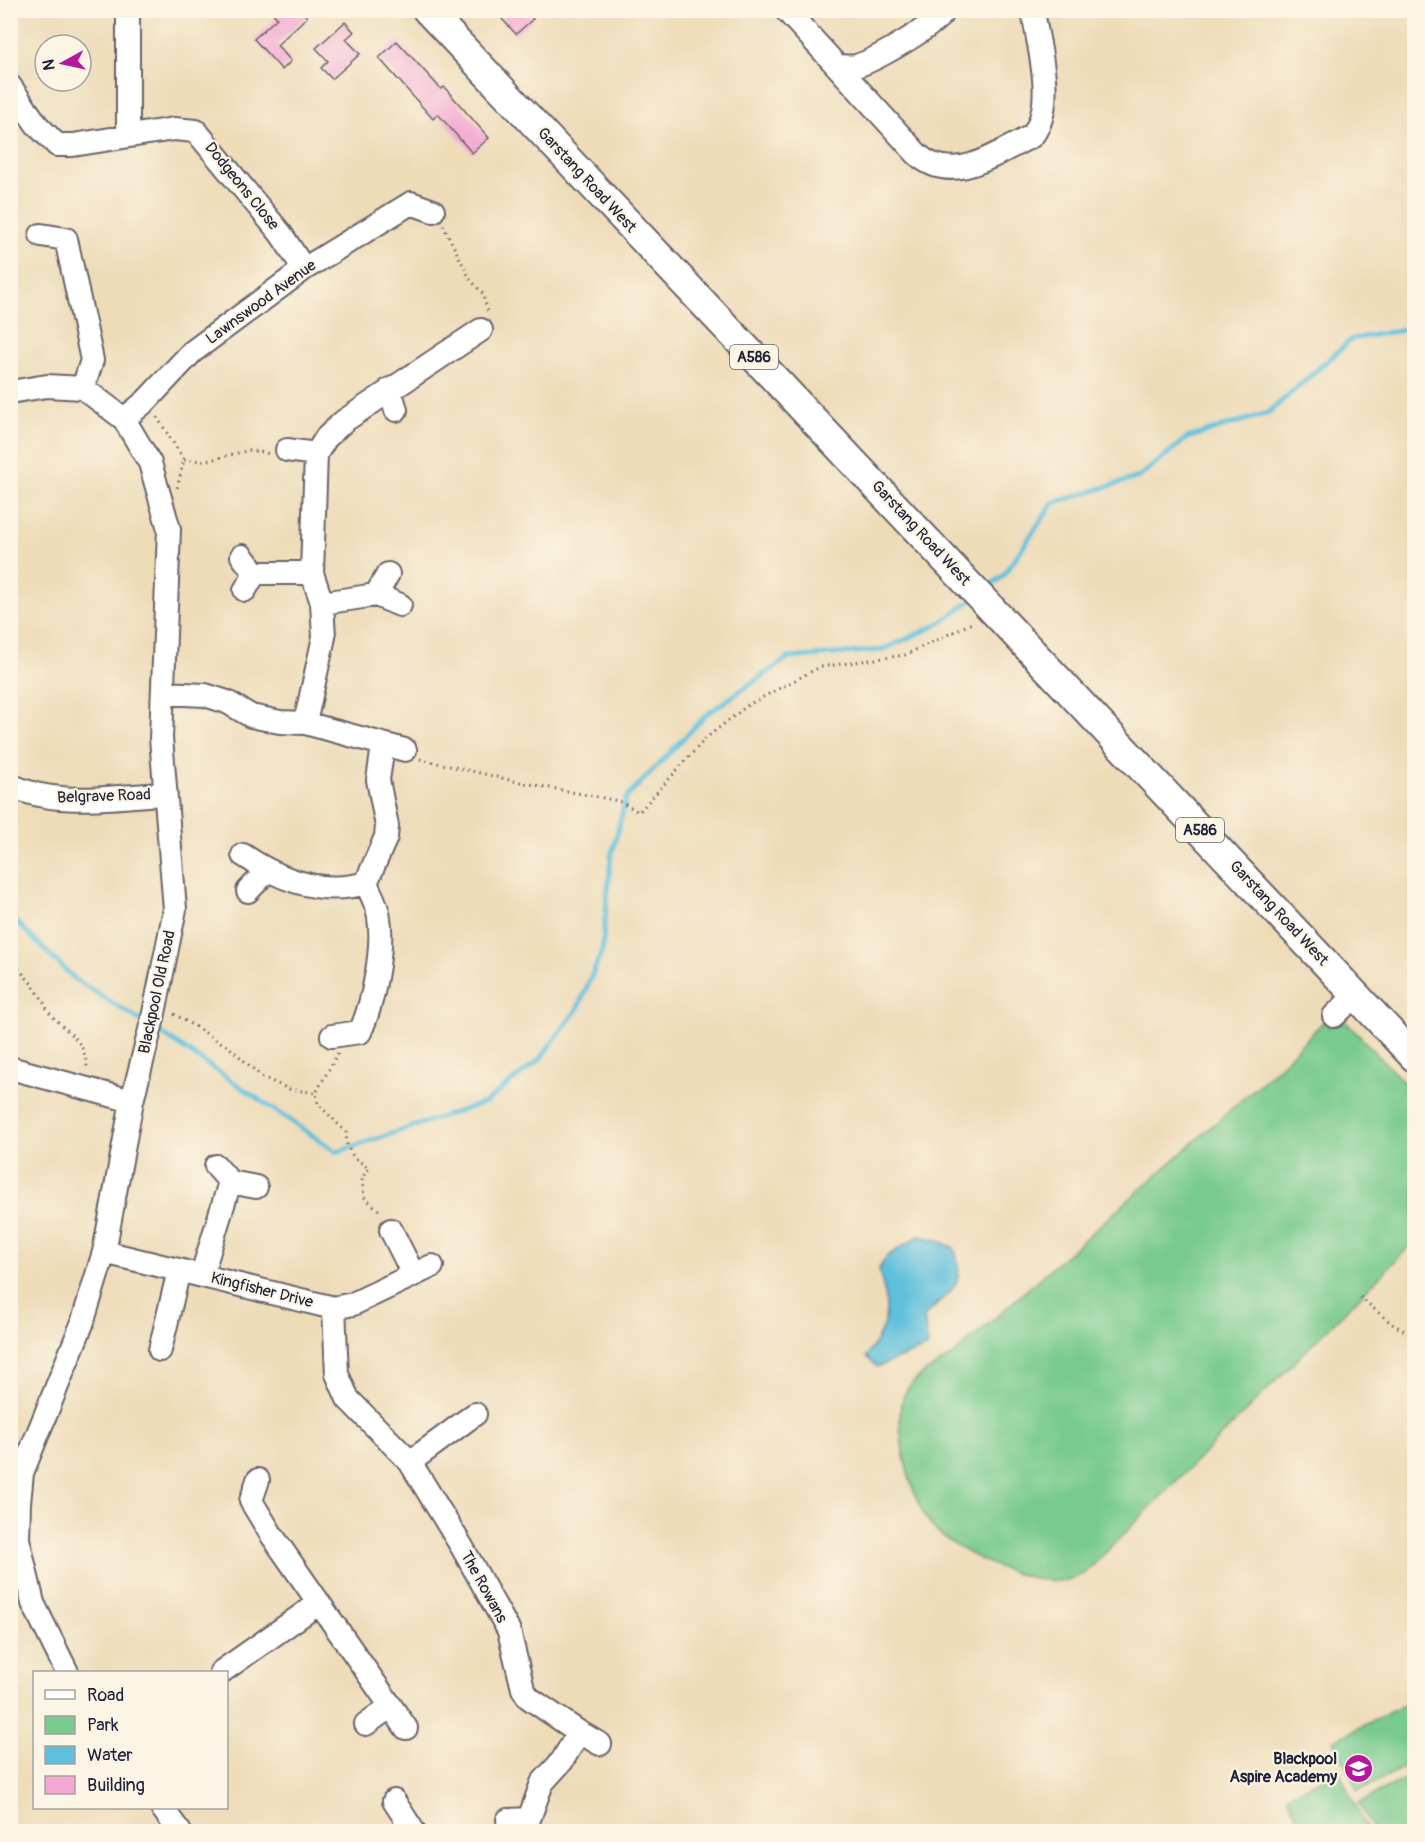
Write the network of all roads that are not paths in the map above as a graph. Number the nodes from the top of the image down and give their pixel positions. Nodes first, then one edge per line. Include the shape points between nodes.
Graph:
1 (128, 10) edge
2 (427, 10) edge
3 (786, 10) edge
4 (945, 10) edge
5 (1033, 10) edge
6 (837, 66) junction
7 (10, 86) edge
8 (128, 136) junction
9 (433, 211) road end
10 (41, 235) dead end
11 (304, 269) junction
12 (481, 330) road end
13 (83, 388) junction
14 (10, 392) edge
15 (124, 418) junction
16 (289, 451) road end
17 (316, 454) junction
18 (248, 573) dead end
19 (312, 573) junction
20 (388, 574) dead end
21 (376, 595) junction
22 (322, 603) junction
23 (400, 605) dead end
24 (163, 693) junction
25 (305, 723) junction
26 (10, 785) edge
27 (164, 794) junction
28 (243, 855) dead end
29 (267, 871) junction
30 (366, 883) junction
31 (248, 891) dead end
32 (1356, 995) junction
33 (1334, 1016) dead end
34 (351, 1037) road end
35 (1414, 1057) edge
36 (10, 1068) edge
37 (132, 1101) junction
38 (256, 1187) dead end
39 (391, 1230) road end
40 (104, 1252) junction
41 (178, 1270) junction
42 (202, 1274) junction
43 (334, 1308) junction
44 (160, 1350) dead end
45 (475, 1414) dead end
46 (410, 1462) junction
47 (247, 1494) dead end
48 (319, 1603) junction
49 (67, 1671) edge
50 (222, 1671) edge
51 (391, 1706) junction
52 (366, 1724) dead end
53 (406, 1728) dead end
54 (579, 1732) junction
55 (600, 1744) dead end
56 (394, 1801) dead end
57 (163, 1809) edge
58 (526, 1823) edge
59 (180, 1832) edge
60 (414, 1832) edge

1 - 8 street
2 - 32 main road, Garstang Road West / A586
3 - 6 street
4 - 6 street via 932,24 894,47 856,66
5 - 6 street via 1044,90 1042,118 1032,136 973,165 949,169 928,164
7 - 8 street, Dodgeons Close via 37,125 57,145
8 - 11 street, Dodgeons Close via 174,129 196,131 278,230
9 - 11 street, Lawnswood Avenue via 405,194
10 - 13 street via 66,239 92,360
11 - 15 street, Lawnswood Avenue via 192,352 146,401
12 - 17 street via 393,400 344,421
13 - 14 street via 47,386
13 - 15 street, Blackpool Old Road
15 - 24 street, Blackpool Old Road via 150,463 169,529
16 - 17 street
17 - 19 street
18 - 19 street
19 - 22 street
20 - 21 street
21 - 22 street
21 - 23 street
22 - 25 street via 324,637
24 - 25 street via 205,695 251,716 280,723
24 - 27 street, Blackpool Old Road
25 - 30 street via 394,748 378,780 386,837
26 - 27 street, Belgrave Road via 28,794 57,799
27 - 37 street, Blackpool Old Road via 175,909
28 - 29 street
29 - 30 street via 321,889
29 - 31 street
30 - 34 street via 379,916 380,935 367,1018
32 - 33 street
32 - 35 main road, Garstang Road West / A586
36 - 37 street
37 - 40 street, Blackpool Old Road
38 - 42 street via 223,1174
39 - 43 street, Kingfisher Drive via 423,1270 353,1304
40 - 41 street, Kingfisher Drive
40 - 49 street, Blackpool Old Road via 82,1324 22,1473 19,1503 18,1539 33,1603
41 - 42 street, Kingfisher Drive
41 - 44 street
42 - 43 street, Kingfisher Drive
43 - 46 street, The Rowans via 337,1374 348,1400
45 - 46 street
46 - 54 street, The Rowans via 509,1631 523,1689 529,1698
47 - 48 street
48 - 50 street
48 - 51 street
51 - 52 street
51 - 53 street
54 - 55 street, The Rowans
54 - 58 street via 562,1761 542,1783
56 - 60 street
57 - 59 street

